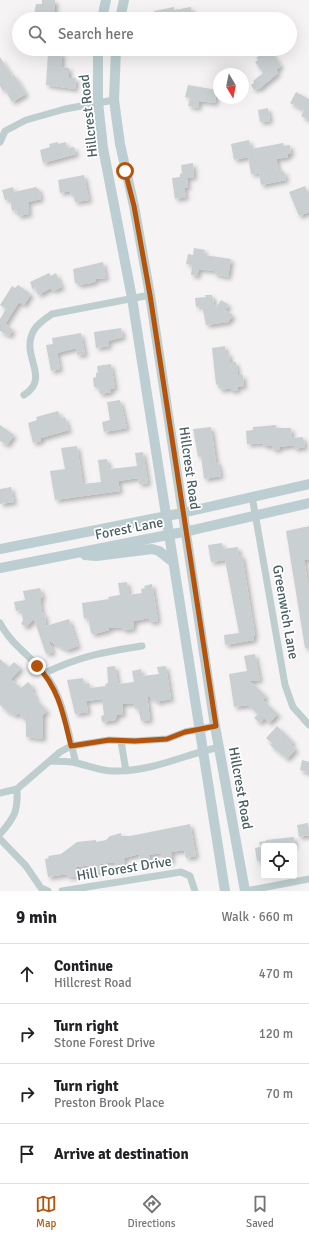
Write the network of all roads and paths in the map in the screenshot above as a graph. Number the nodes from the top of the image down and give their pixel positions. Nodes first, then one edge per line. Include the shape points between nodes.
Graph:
1 (106, 0) edge
2 (124, 0) edge
3 (103, 12) edge
4 (121, 12) edge
5 (98, 56) edge
6 (116, 56) edge
7 (114, 100) junction
8 (98, 102) junction
9 (2, 130) edge
10 (0, 142) edge
11 (150, 295) junction
12 (132, 298) junction
13 (24, 395) dead end
14 (309, 484) edge
15 (252, 496) junction
16 (309, 502) edge
17 (182, 513) junction
18 (256, 515) junction
19 (165, 516) junction
20 (185, 532) junction
21 (169, 535) junction
22 (0, 549) edge
23 (71, 554) junction
24 (173, 562) junction
25 (0, 568) edge
26 (0, 623) edge
27 (142, 646) dead end
28 (45, 673) junction
29 (309, 725) edge
30 (216, 726) junction
31 (200, 729) junction
32 (121, 741) junction
33 (71, 746) junction
34 (220, 747) junction
35 (204, 750) junction
36 (50, 761) junction
37 (76, 763) junction
38 (126, 771) junction
39 (18, 789) junction
40 (0, 793) edge
41 (0, 834) edge
42 (0, 839) edge
43 (309, 879) edge
44 (48, 891) edge
45 (62, 891) edge
46 (195, 891) edge
47 (225, 891) edge
48 (245, 891) edge

1 - 3 main road
2 - 4 main road
5 - 8 main road, Hillcrest Road
6 - 7 main road, Hillcrest Road
7 - 8 street
7 - 11 main road, Hillcrest Road via 120,144
8 - 9 street via 45,113
8 - 12 main road, Hillcrest Road via 103,148
9 - 10 street
11 - 12 street
11 - 17 main road, Hillcrest Road
12 - 13 street via 52,314 41,321 30,338 31,358 37,381 33,389
12 - 19 main road, Hillcrest Road
14 - 15 main road, Forest Lane
15 - 17 main road, Forest Lane
15 - 18 street, Greenwich Lane
16 - 18 main road, Forest Lane
17 - 19 main road, Forest Lane
17 - 20 main road, Hillcrest Road
18 - 20 main road, Forest Lane
18 - 29 street, Greenwich Lane via 285,685 293,706
19 - 21 main road, Hillcrest Road
19 - 22 main road, Forest Lane
20 - 21 main road, Forest Lane
20 - 30 main road, Hillcrest Road
21 - 23 main road, Forest Lane
21 - 24 main road, Hillcrest Road
23 - 24 main road via 96,556 152,548
23 - 25 main road, Forest Lane
24 - 31 main road, Hillcrest Road
26 - 28 street via 8,637
27 - 28 street via 98,652
28 - 33 street via 60,702
30 - 31 street
30 - 34 main road, Hillcrest Road
31 - 32 street via 167,739
31 - 35 main road, Hillcrest Road
32 - 33 street via 109,740
32 - 38 street
33 - 36 street
33 - 37 street
34 - 35 street
34 - 48 main road, Hillcrest Road
35 - 38 street via 162,765
35 - 47 main road, Hillcrest Road
36 - 37 street
36 - 39 street
37 - 38 street via 111,771
39 - 40 street
39 - 41 street via 18,805 13,819
42 - 44 street via 26,866 41,888
43 - 48 street
45 - 46 street, Hill Forest Drive via 182,872 190,876

